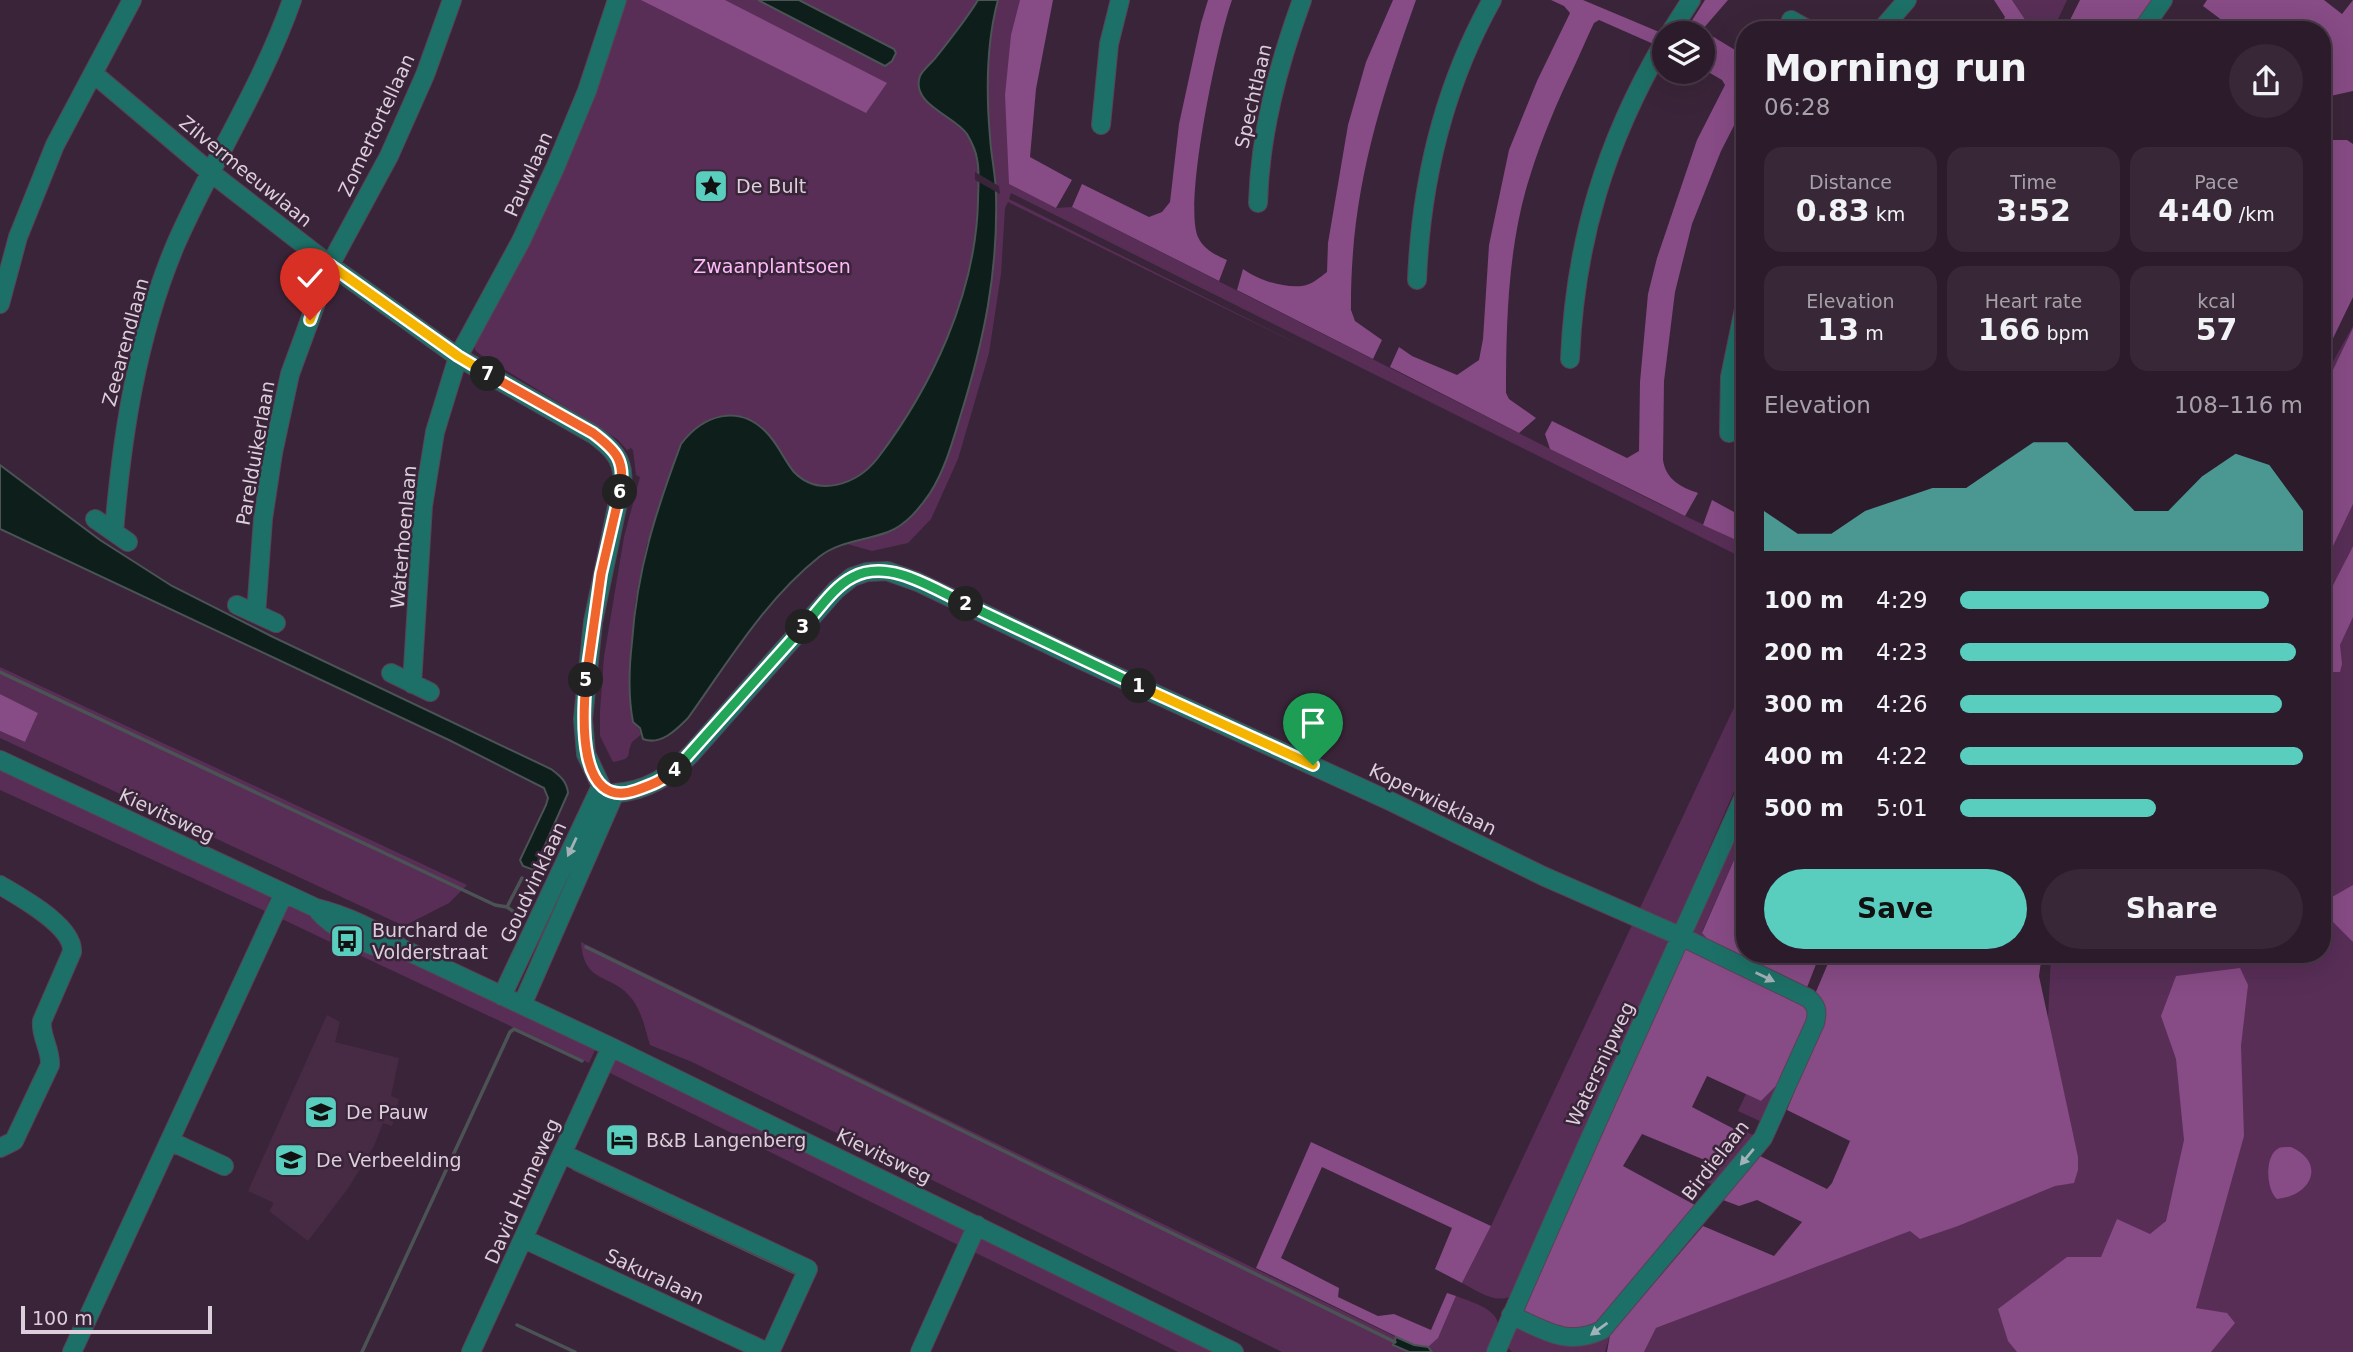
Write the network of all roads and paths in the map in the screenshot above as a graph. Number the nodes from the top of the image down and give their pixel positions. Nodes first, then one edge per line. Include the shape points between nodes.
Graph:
1 (132, 0) edge
2 (292, 0) edge
3 (452, 0) edge
4 (617, 0) edge
5 (1120, 0) edge
6 (1302, 0) edge
7 (1492, 0) edge
8 (1691, 0) edge
9 (1908, 0) edge
10 (2163, 0) edge
11 (1678, 21) edge
12 (1889, 21) edge
13 (2148, 21) edge
14 (1652, 63) edge
15 (94, 74) junction
16 (1101, 125) dead end
17 (210, 172) junction
18 (1258, 204) dead end
19 (330, 265) junction
20 (1416, 280) dead end
21 (0, 304) edge
22 (1736, 348) edge
23 (458, 356) junction
24 (1570, 359) dead end
25 (1729, 433) dead end
26 (95, 519) dead end
27 (237, 605) dead end
28 (256, 614) junction
29 (276, 623) dead end
30 (391, 673) dead end
31 (412, 684) junction
32 (430, 692) dead end
33 (0, 760) edge
34 (608, 789) junction
35 (1736, 814) edge
36 (0, 885) edge
37 (284, 893) junction
38 (1682, 937) junction
39 (502, 996) junction
40 (522, 1005) junction
41 (611, 1047) junction
42 (170, 1141) junction
43 (0, 1149) edge
44 (562, 1154) junction
45 (224, 1166) dead end
46 (977, 1225) junction
47 (524, 1239) junction
48 (1511, 1315) junction
49 (72, 1352) edge
50 (471, 1352) edge
51 (768, 1352) edge
52 (920, 1352) edge
53 (1234, 1352) edge
54 (1496, 1352) edge

1 - 15 street
2 - 17 street, Zeearendlaan
3 - 19 street, Zomertortellaan via 389,156
4 - 23 street, Pauwlaan via 555,168 521,242
5 - 16 street via 1109,44
6 - 18 street, Spechtlaan via 1269,107
7 - 20 street via 1446,104 1427,173
8 - 11 street
9 - 12 street
10 - 13 street
14 - 24 street via 1601,176 1573,297
15 - 17 street, Zilvermeeuwlaan
15 - 21 street via 55,145 33,198
17 - 19 street, Zilvermeeuwlaan
17 - 26 street, Zeearendlaan via 175,247 135,373 122,443 121,537
19 - 23 street, Zilvermeeuwlaan
19 - 28 street, Parelduikerlaan via 290,374 273,453
22 - 25 street via 1730,377
23 - 31 street, Waterhoenlaan via 435,432 423,506
23 - 34 street, Zilvermeeuwlaan via 593,433 621,462 622,483 593,622 584,708 586,754
27 - 28 street
28 - 29 street
30 - 31 street
31 - 32 street
33 - 37 street, Kievitsweg
34 - 38 street, Koperwieklaan via 632,792 667,777 836,590 852,577 887,571
34 -> 39 street, Goudvinklaan
34 - 40 street, Goudvinklaan
35 - 38 street, Watersnipweg
36 - 43 street via 33,904 73,943 42,1021 50,1065 14,1141
37 - 39 street, Kievitsweg via 363,926
37 - 42 street
38 - 48 street, Watersnipweg
38 -> 48 street, Birdielaan via 1816,1005 1815,1023 1778,1106 1763,1138 1602,1330 1575,1338 1558,1336
39 - 40 street, Kievitsweg
40 - 41 street, Kievitsweg
41 - 44 street, David Humeweg
41 - 46 street, Kievitsweg
42 - 45 street
42 - 49 street
44 - 47 street, David Humeweg
44 - 51 street via 808,1269
46 - 52 street
46 - 53 street, Kievitsweg
47 - 50 street, David Humeweg
47 - 51 street, Sakuralaan
48 - 54 street, Watersnipweg

